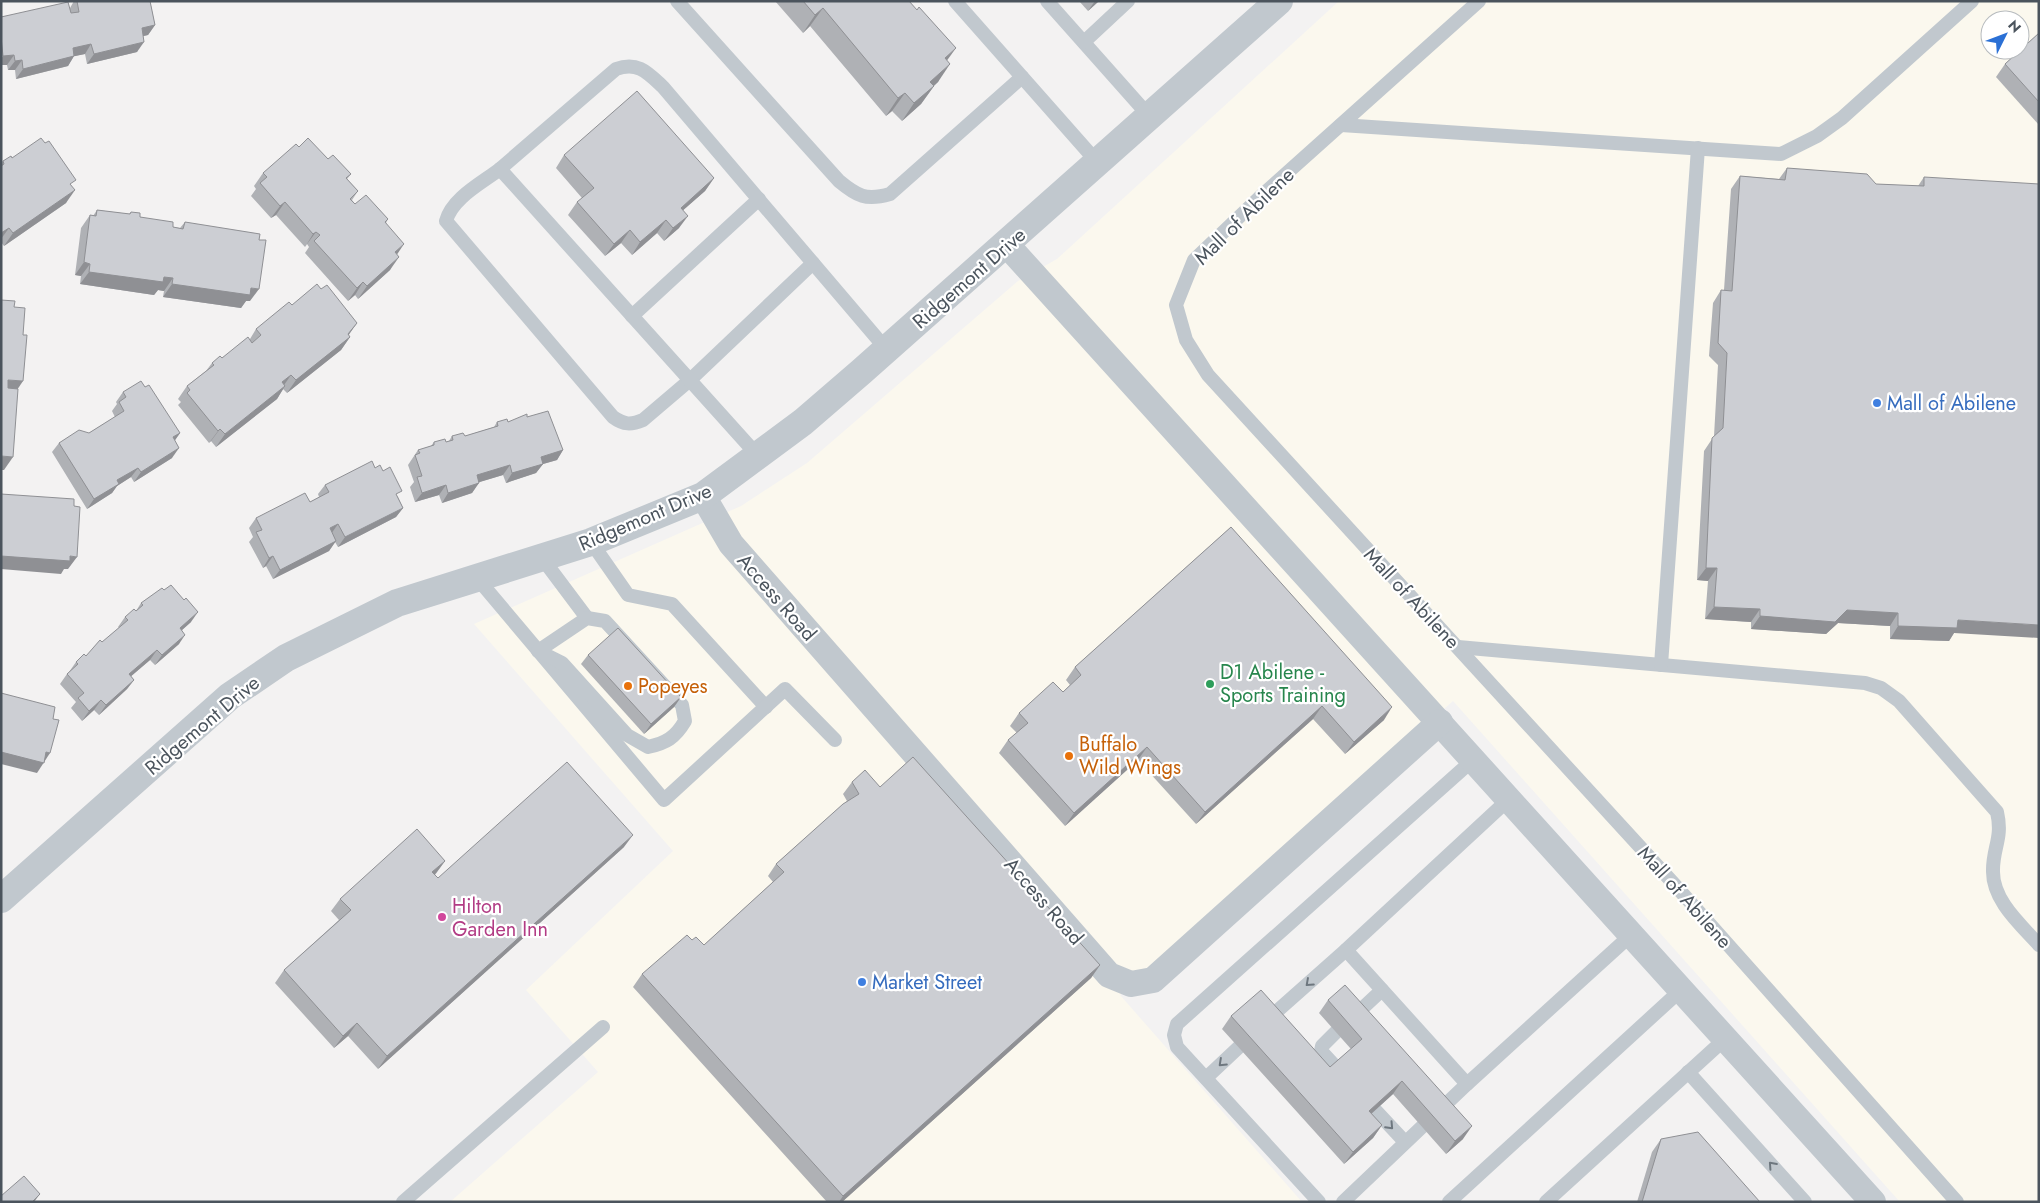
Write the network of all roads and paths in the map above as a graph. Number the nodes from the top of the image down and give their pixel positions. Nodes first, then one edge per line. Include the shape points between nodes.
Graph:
1 (678, 1) edge
2 (955, 1) edge
3 (1047, 1) edge
4 (1128, 1) edge
5 (1279, 1) edge
6 (1480, 1) edge
7 (1972, 1) edge
8 (1084, 42) junction
9 (1022, 76) junction
10 (1150, 116) junction
11 (1341, 125) junction
12 (1698, 148) junction
13 (1098, 163) junction
14 (500, 169) junction
15 (759, 200) junction
16 (1006, 245) junction
17 (813, 263) junction
18 (632, 316) junction
19 (887, 350) junction
20 (690, 380) junction
21 (759, 457) junction
22 (703, 496) junction
23 (591, 542) junction
24 (542, 558) junction
25 (478, 578) junction
26 (587, 618) junction
27 (1458, 647) junction
28 (538, 651) junction
29 (1661, 665) junction
30 (766, 707) junction
31 (1440, 722) junction
32 (835, 740) dead end
33 (1474, 759) junction
34 (1509, 799) junction
35 (1, 899) edge
36 (1631, 936) junction
37 (2039, 945) edge
38 (1346, 950) junction
39 (1382, 990) junction
40 (1681, 990) junction
41 (1353, 1017) edge
42 (1267, 1020) edge
43 (603, 1027) dead end
44 (1336, 1032) edge
45 (1726, 1038) junction
46 (1239, 1047) edge
47 (1688, 1072) junction
48 (1206, 1078) junction
49 (1467, 1084) junction
50 (1405, 1142) junction
51 (403, 1202) edge
52 (1319, 1202) edge
53 (1343, 1202) edge
54 (1449, 1202) edge
55 (1546, 1202) edge
56 (1804, 1202) edge
57 (1873, 1202) edge
58 (1958, 1202) edge

1 - 9 lane via 839,181 866,198 890,194
2 - 9 lane
3 - 8 lane
4 - 8 lane
5 - 10 street, Ridgemont Drive
6 - 11 lane, Mall of Abilene
7 - 12 lane via 1842,118 1803,145 1781,154
8 - 10 lane
9 - 13 lane
10 - 13 street, Ridgemont Drive
11 - 12 lane
11 - 27 lane, Mall of Abilene via 1194,260 1176,305 1186,340 1208,375
12 - 29 lane
13 - 16 street, Ridgemont Drive
14 - 15 lane via 616,69 627,65 640,68 663,87
14 - 18 lane
14 - 20 lane via 456,204 448,212 446,221 613,417 622,424 643,420
15 - 17 lane
15 - 18 lane
16 - 19 street, Ridgemont Drive
16 - 31 street
17 - 19 lane
17 - 20 lane
18 - 20 lane
19 - 21 street, Ridgemont Drive
20 - 21 lane
21 - 22 street, Ridgemont Drive
22 - 23 street, Ridgemont Drive
22 - 31 street, Access Road via 731,544 744,559 1109,975 1131,984 1153,980
23 - 24 street, Ridgemont Drive
23 - 30 lane via 628,595 672,604
24 - 25 street, Ridgemont Drive
24 - 26 lane
25 - 28 lane
25 - 35 street, Ridgemont Drive via 397,603 286,658 230,696
26 - 28 lane
26 - 28 lane via 605,621 682,705 685,721 677,735 648,747 627,735 562,663
27 - 29 lane
27 - 58 lane, Mall of Abilene
28 - 30 lane via 664,800
29 - 37 lane via 1865,683 1892,694 1997,812 2000,825 1993,869 1995,886 2000,899
30 - 32 lane via 785,689
31 - 33 street
33 - 34 street
33 - 48 lane via 1177,1024 1174,1035 1177,1047
34 - 36 street
34 - 38 lane
36 - 40 street
36 - 49 lane
38 - 39 lane
38 -> 42 lane
39 - 41 lane
39 - 49 lane
40 - 45 street
40 - 54 lane
43 - 51 lane
44 -> 50 lane via 1321,1051
45 - 47 lane
45 - 57 street
46 -> 48 lane
47 - 55 lane
56 -> 47 lane
48 - 52 lane
49 - 50 lane
50 - 53 lane

